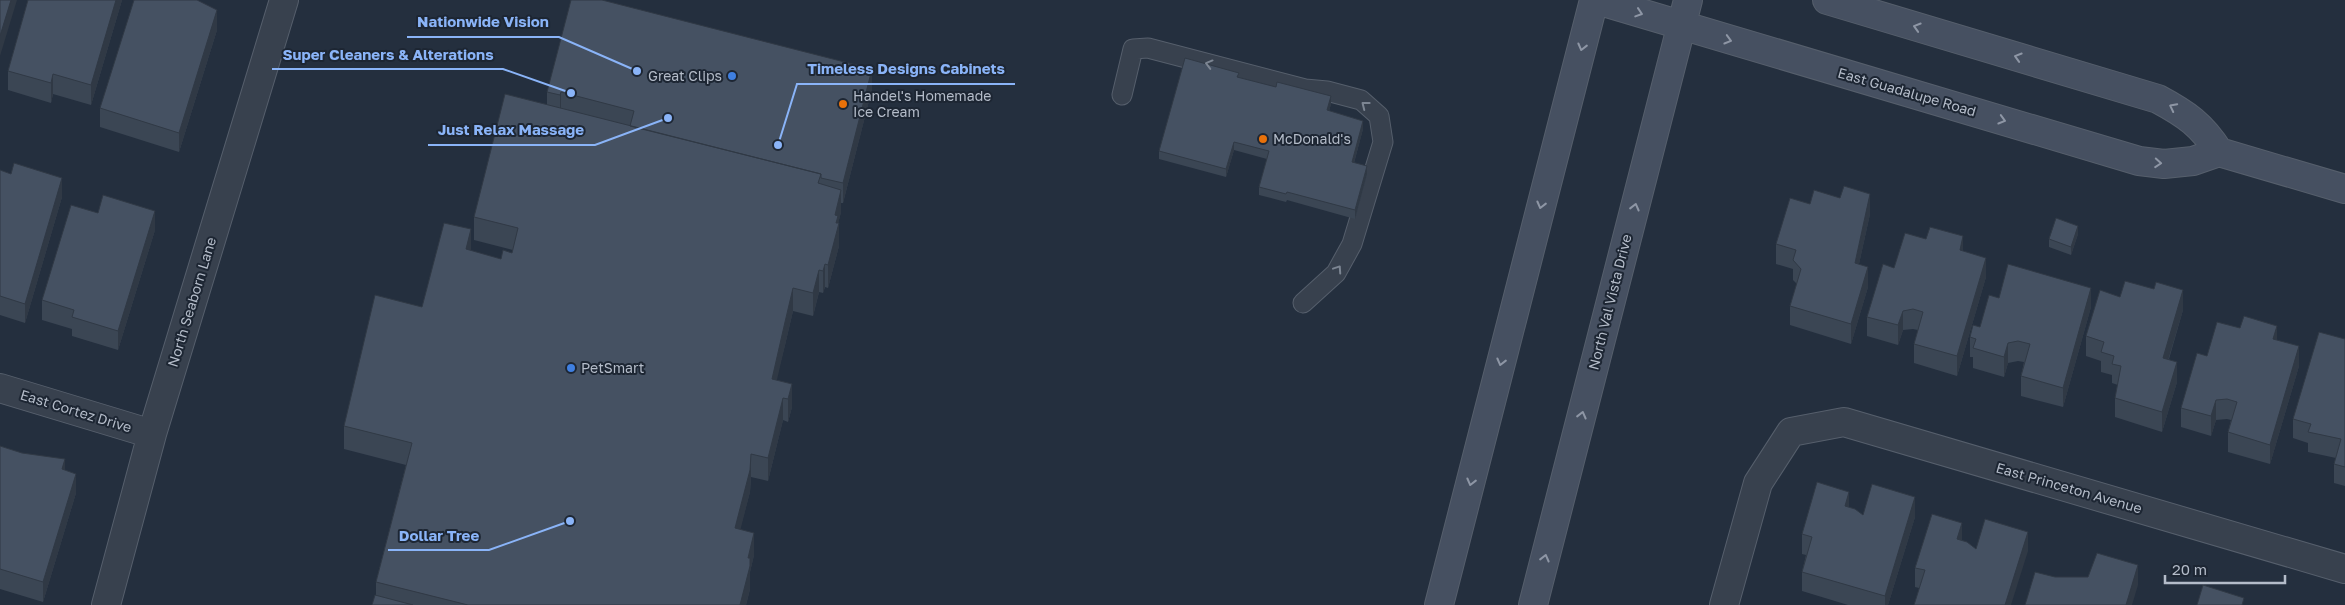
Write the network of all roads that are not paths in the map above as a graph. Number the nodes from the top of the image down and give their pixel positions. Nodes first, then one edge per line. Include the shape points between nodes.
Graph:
1 (284, 0) edge
2 (1596, 0) edge
3 (1688, 0) edge
4 (1827, 0) edge
5 (1682, 26) junction
6 (1122, 95) dead end
7 (2219, 152) junction
8 (2345, 189) edge
9 (1303, 303) dead end
10 (0, 388) edge
11 (152, 434) junction
12 (2345, 569) edge
13 (106, 605) edge
14 (1439, 605) edge
15 (1533, 605) edge
16 (1724, 605) edge

1 - 11 street, North Seaborn Lane
2 -> 5 main road, East Guadalupe Road
2 -> 14 main road
3 - 5 main road, North Val Vista Drive
7 -> 4 main road via 2206,132 2184,113 2158,99
5 -> 7 main road, East Guadalupe Road via 2138,161 2164,164 2193,161
15 -> 5 main road, North Val Vista Drive
9 -> 6 lane via 1336,273 1352,244 1383,142 1379,116 1360,100 1148,48 1133,49
7 - 8 main road
10 - 11 street, East Cortez Drive
11 - 13 street, North Seaborn Lane
12 - 16 street, East Princeton Avenue via 1844,422 1791,432 1758,483

